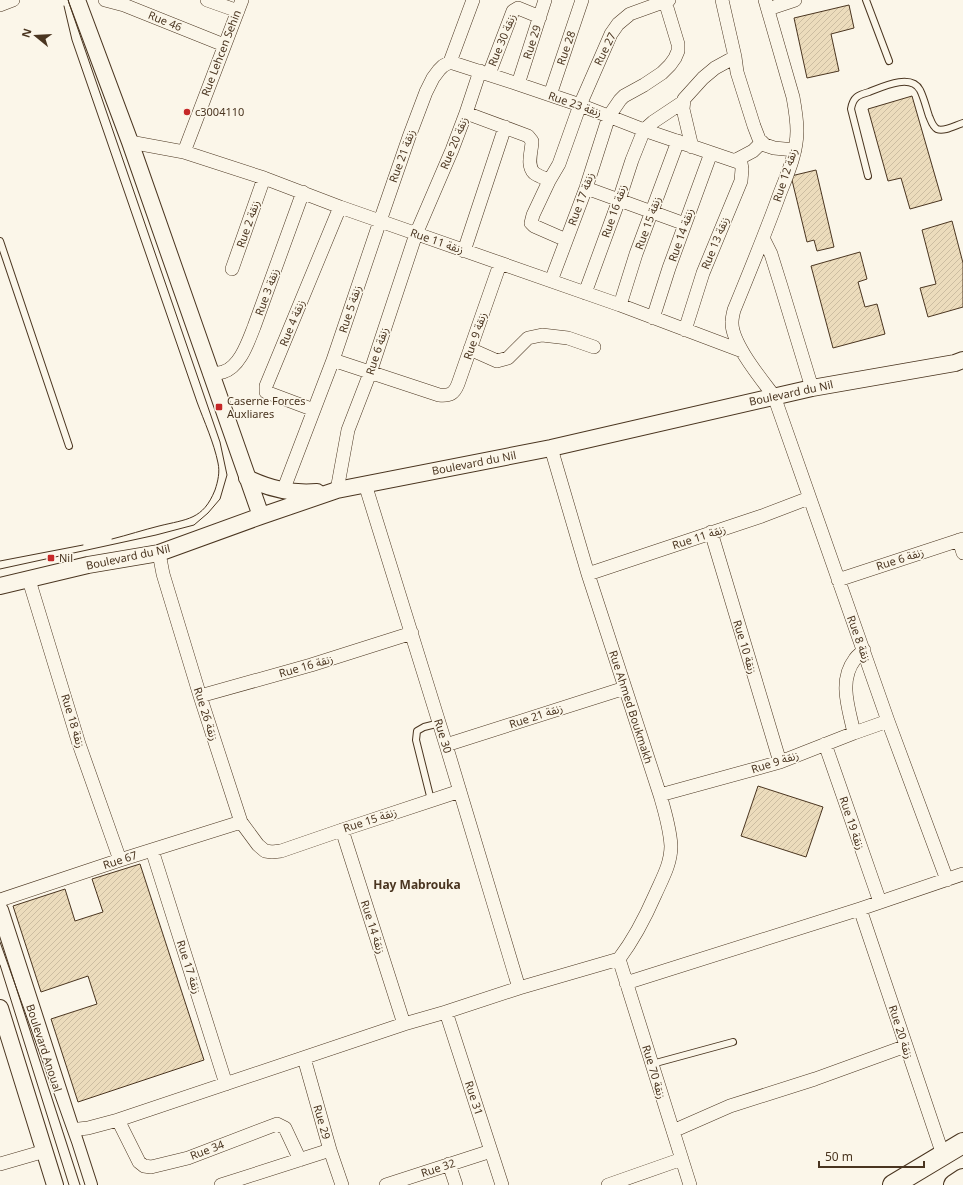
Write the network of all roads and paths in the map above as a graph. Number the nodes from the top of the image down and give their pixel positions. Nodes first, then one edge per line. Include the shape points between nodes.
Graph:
1 (13, 0) edge
2 (77, 0) edge
3 (105, 0) edge
4 (207, 0) edge
5 (473, 0) edge
6 (545, 0) edge
7 (582, 0) edge
8 (722, 0) edge
9 (795, 0) edge
10 (866, 0) edge
11 (667, 1) edge
12 (125, 2) edge
13 (0, 5) edge
14 (766, 5) edge
15 (240, 6) edge
16 (540, 17) junction
17 (224, 45) junction
18 (735, 57) junction
19 (889, 61) dead end
20 (450, 62) junction
21 (484, 73) junction
22 (518, 84) junction
23 (550, 95) junction
24 (683, 102) junction
25 (580, 105) junction
26 (466, 114) junction
27 (610, 116) junction
28 (963, 123) edge
29 (505, 127) junction
30 (644, 130) junction
31 (678, 141) junction
32 (130, 142) junction
33 (762, 143) junction
34 (692, 146) junction
35 (795, 150) junction
36 (184, 152) junction
37 (711, 153) junction
38 (736, 160) junction
39 (868, 176) dead end
40 (264, 178) junction
41 (549, 181) junction
42 (586, 188) junction
43 (303, 192) junction
44 (619, 200) junction
45 (340, 207) junction
46 (652, 212) junction
47 (424, 213) joint
48 (380, 221) junction
49 (685, 224) junction
50 (416, 234) junction
51 (763, 238) junction
52 (566, 240) junction
53 (0, 241) edge
54 (464, 251) junction
55 (500, 264) junction
56 (232, 269) dead end
57 (551, 281) junction
58 (585, 293) junction
59 (620, 305) junction
60 (653, 318) junction
61 (732, 323) joint
62 (684, 330) junction
63 (594, 347) dead end
64 (470, 349) junction
65 (742, 351) junction
66 (333, 360) junction
67 (960, 362) edge
68 (370, 373) junction
69 (210, 374) junction
70 (812, 388) junction
71 (774, 396) junction
72 (314, 410) junction
73 (68, 446) dead end
74 (551, 448) junction
75 (247, 478) junction
76 (365, 484) junction
77 (337, 490) junction
78 (283, 491) junction
79 (809, 498) junction
80 (261, 516) junction
81 (711, 532) junction
82 (961, 539) edge
83 (159, 552) junction
84 (963, 553) edge
85 (588, 574) junction
86 (29, 580) junction
87 (838, 580) junction
88 (0, 586) edge
89 (412, 633) junction
90 (864, 650) junction
91 (625, 688) junction
92 (200, 696) junction
93 (888, 721) junction
94 (440, 723) junction
95 (854, 733) junction
96 (825, 744) junction
97 (446, 745) junction
98 (780, 762) junction
99 (460, 791) junction
100 (660, 795) junction
101 (431, 800) junction
102 (241, 822) junction
103 (342, 830) junction
104 (152, 850) junction
105 (282, 851) joint
106 (120, 860) junction
107 (963, 874) edge
108 (947, 880) junction
109 (0, 900) edge
110 (880, 902) junction
111 (860, 909) junction
112 (0, 910) edge
113 (619, 959) junction
114 (626, 983) junction
115 (519, 988) junction
116 (446, 1012) junction
117 (1, 1018) edge
118 (404, 1024) junction
119 (733, 1042) dead end
120 (906, 1046) junction
121 (304, 1058) junction
122 (652, 1064) junction
123 (226, 1084) junction
124 (118, 1120) junction
125 (70, 1130) junction
126 (672, 1131) junction
127 (963, 1142) edge
128 (330, 1150) junction
129 (45, 1151) junction
130 (491, 1151) junction
131 (943, 1155) junction
132 (682, 1159) junction
133 (300, 1160) junction
134 (0, 1164) edge
135 (449, 1164) junction
136 (963, 1179) edge
137 (247, 1181) edge
138 (55, 1185) edge
139 (88, 1185) edge
140 (221, 1185) edge
141 (342, 1185) edge
142 (386, 1185) edge
143 (456, 1185) edge
144 (502, 1185) edge
145 (608, 1185) edge
146 (690, 1185) edge
147 (893, 1185) edge
148 (954, 1185) edge

1 - 13 street
2 - 32 street
3 - 12 street, Rue 46
4 - 15 street
5 - 20 street
6 - 16 street, Rue 29
7 - 23 street, Rue 28
8 - 18 street
9 - 14 street
10 - 19 lane
11 - 25 street, Rue 27 via 630,14 618,24 611,34
11 - 27 street, Rue 17 زنقة via 678,44 675,58 662,73 624,96
12 - 17 street, Rue 46
14 - 35 street, Rue 12 زنقة via 794,102 797,131
15 - 17 street, Rue Lehcen Sehin
16 - 21 street, Rue 30 زنقة via 518,8 513,11
16 - 22 street, Rue 29
17 - 36 street, Rue Lehcen Sehin
18 - 24 street via 703,78
18 - 33 street via 737,72
20 - 21 street, Rue 23 زنقة
20 - 48 street, Rue 21 زنقة via 439,70 426,92
21 - 22 street, Rue 23 زنقة
21 - 26 street, Rue 20 زنقة
22 - 23 street, Rue 23 زنقة
23 - 25 street, Rue 23 زنقة
24 - 30 street
24 - 34 street
25 - 27 street, Rue 23 زنقة
25 - 41 street, Rue 27
26 - 29 street
26 - 47 street, Rue 20 زنقة
27 - 30 street, Rue 23 زنقة
27 - 42 street, Rue 17 زنقة
28 - 39 lane via 943,130 934,127 919,88 913,84 897,82 857,96 852,102 851,109
29 - 41 street via 531,138 531,168 535,174
29 - 54 street
30 - 31 street, Rue 23 زنقة
30 - 44 street, Rue 16 زنقة
31 - 34 street, Rue 23 زنقة
31 - 46 street, Rue 15 زنقة
32 - 36 street, Rue 11 زنقة
32 - 69 street
33 - 35 street via 774,148
33 - 38 street
34 - 37 street, Rue 23 زنقة
35 - 51 street, Rue 12 زنقة
36 - 40 street, Rue 11 زنقة
37 - 38 street, Rue 23 زنقة
37 - 49 street, Rue 14 زنقة
38 - 62 street, Rue 13 زنقة via 742,165 741,181 703,273
40 - 43 street, Rue 11 زنقة
40 - 56 street, Rue 2 زنقة
41 - 52 street, Rue 27 via 533,215 532,223
42 - 44 street
42 - 52 street, Rue 17 زنقة
43 - 45 street, Rue 11 زنقة
43 - 69 street, Rue 3 زنقة via 254,327 239,359 224,372
44 - 46 street
44 - 58 street, Rue 16 زنقة
45 - 48 street, Rue 11 زنقة
45 - 72 street, Rue 4 زنقة via 266,386 266,392
46 - 49 street
46 - 59 street, Rue 15 زنقة
47 - 50 street, Rue 6 زنقة
48 - 50 street, Rue 11 زنقة
48 - 66 street, Rue 5 زنقة
49 - 60 street, Rue 14 زنقة
50 - 54 street, Rue 11 زنقة
50 - 68 street, Rue 6 زنقة
51 - 61 street, Rue 12 زنقة via 734,310
51 - 70 street via 777,271
52 - 57 street, Rue 17 زنقة
53 - 73 lane
54 - 55 street, Rue 11 زنقة
55 - 57 street, Rue 11 زنقة
55 - 64 street, Rue 9 زنقة
57 - 58 street, Rue 11 زنقة
58 - 59 street, Rue 11 زنقة
59 - 60 street, Rue 11 زنقة
60 - 62 street, Rue 11 زنقة
61 - 65 street, Rue 8 زنقة
62 - 65 street, Rue 11 زنقة
63 - 64 street via 568,338 542,335 528,338 508,358 497,361
64 - 68 street, Rue 9 زنقة via 455,390 448,396
65 - 71 street, Rue 8 زنقة
66 - 68 street
66 - 72 street, Rue 5 زنقة
67 - 70 street, Boulevard du Nil
68 - 77 street, Rue 6 زنقة via 348,430
69 - 75 street
70 - 71 street, Boulevard du Nil
71 - 74 street, Boulevard du Nil
71 - 79 street, Rue 8 زنقة
72 - 78 street, Rue 5 زنقة
74 - 76 street, Boulevard du Nil
74 - 85 street, Rue Ahmed Boukmakh
75 - 78 street via 260,485
75 - 80 street
76 - 77 street, Boulevard du Nil
76 - 89 street, Rue 30
77 - 78 street via 305,493
77 - 80 street, Boulevard du Nil
79 - 81 street, Rue 11 زنقة
79 - 87 street, Rue 8 زنقة
80 - 83 street, Boulevard du Nil
81 - 85 street, Rue 11 زنقة
81 - 98 street, Rue 10 زنقة
82 - 84 street
82 - 87 street, Rue 6 زنقة
83 - 86 street, Boulevard du Nil via 88,565
83 - 92 street, Rue 26 زنقة via 163,574
85 - 91 street, Rue Ahmed Boukmakh
86 - 88 street, Boulevard du Nil
86 - 106 street, Rue 18 زنقة via 79,744
87 - 90 street, Rue 8 زنقة
89 - 92 street, Rue 16 زنقة
89 - 94 street, Rue 30
90 - 93 street, Rue 8 زنقة
90 - 95 street via 850,668 845,687
91 - 97 street, Rue 21 زنقة
91 - 100 street, Rue Ahmed Boukmakh
92 - 102 street, Rue 26 زنقة
93 - 95 street, Rue 9 زنقة
93 - 108 street, Rue 8 زنقة
94 - 97 street, Rue 30
94 - 101 lane via 417,731 416,740
95 - 96 street, Rue 9 زنقة
96 - 98 street, Rue 9 زنقة
96 - 110 street, Rue 19 زنقة
97 - 99 street, Rue 30
98 - 100 street, Rue 9 زنقة
99 - 101 street, Rue 15 زنقة
99 - 115 street, Rue 30
100 - 113 street, Rue Ahmed Boukmakh via 669,831 669,860 639,928
101 - 103 street, Rue 15 زنقة
102 - 104 street, Rue 67
102 - 105 street, Rue 26 زنقة via 264,851
103 - 105 street, Rue 15 زنقة
103 - 118 street, Rue 14 زنقة
104 - 106 street, Rue 67
104 - 123 street, Rue 17 زنقة
106 - 109 street, Rue 67
107 - 108 street
108 - 110 street
110 - 111 street
111 - 114 street
111 - 120 street, Rue 20 زنقة
112 - 125 street, Boulevard Anoual
113 - 114 street, Rue 70 زنقة
113 - 115 street
114 - 122 street, Rue 70 زنقة
115 - 116 street
116 - 118 street
116 - 130 street, Rue 31
117 - 129 street
118 - 121 street
119 - 122 lane
120 - 126 street via 730,1106
120 - 131 street, Rue 20 زنقة
121 - 123 street
121 - 128 street, Rue 29
122 - 126 street, Rue 70 زنقة
123 - 124 street
124 - 125 street
124 - 133 street, Rue 34 via 139,1162 144,1166 151,1167 188,1158 277,1124 285,1128
125 - 139 street, Boulevard Anoual
126 - 132 street, Rue 70 زنقة
127 - 131 main road
128 - 133 street
128 - 141 street, Rue 29
129 - 134 street
129 - 138 street
130 - 135 street, Rue 32
130 - 144 street, Rue 31
131 - 147 main road
132 - 145 street
132 - 146 street, Rue 70 زنقة
133 - 137 street
135 - 142 street, Rue 32
135 - 143 street
136 - 148 main road
137 - 140 street

